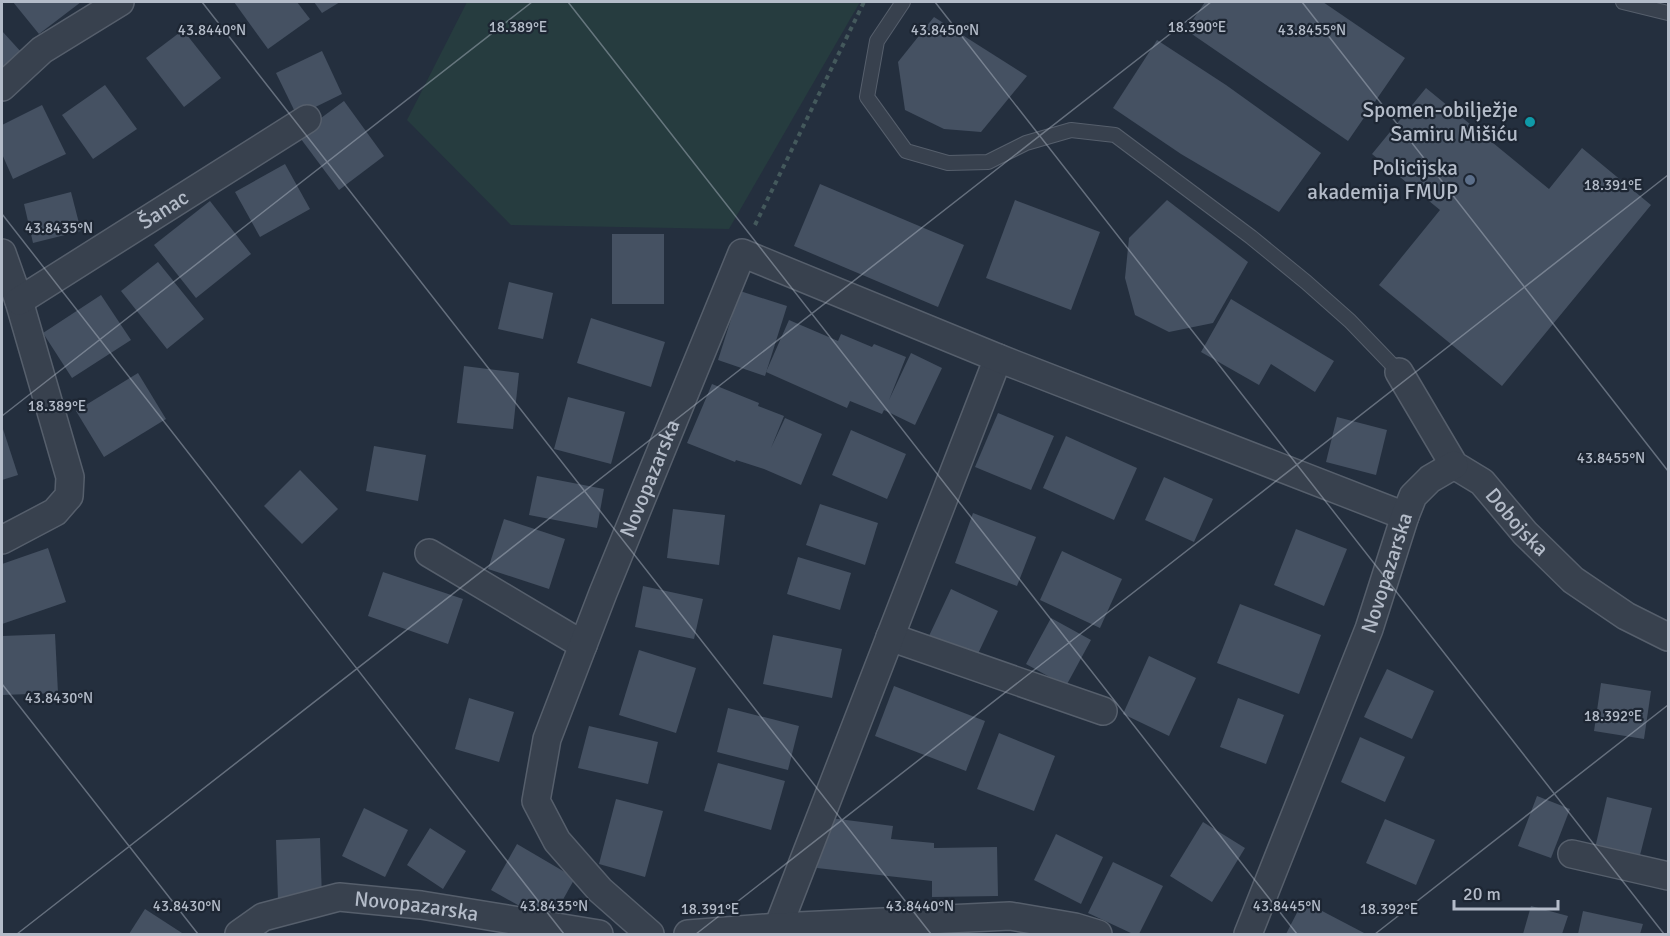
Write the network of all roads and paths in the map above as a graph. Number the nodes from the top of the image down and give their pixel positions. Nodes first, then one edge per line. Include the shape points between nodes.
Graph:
1 (120, 2) edge
2 (864, 2) edge
3 (903, 2) edge
4 (1623, 2) edge
5 (1668, 14) edge
6 (2, 87) edge
7 (307, 119) dead end
8 (2, 253) edge
9 (742, 253) junction
10 (19, 301) junction
11 (998, 358) junction
12 (1399, 372) joint
13 (1454, 465) junction
14 (1405, 516) junction
15 (2, 540) edge
16 (429, 553) dead end
17 (890, 637) junction
18 (1668, 637) edge
19 (583, 645) junction
20 (1103, 711) dead end
21 (1572, 854) dead end
22 (1668, 876) edge
23 (778, 927) junction
24 (239, 934) edge
25 (599, 934) edge
26 (650, 934) edge
27 (688, 934) edge
28 (1098, 934) edge
29 (1248, 934) edge

1 - 6 street via 42,50
2 - 9 path
3 - 12 lane via 877,41 867,97 906,151 948,163 988,162 1026,143 1071,130 1115,135 1306,282
4 - 5 lane
7 - 10 street, Šanac
8 - 10 street
9 - 11 street, Novopazarska
9 - 19 street, Novopazarska
10 - 15 street via 70,477 69,496 55,512
11 - 14 street, Novopazarska
11 - 17 street
12 - 13 street, Dobojska
13 - 14 street via 1430,479 1413,496
13 - 18 street, Dobojska via 1482,482 1525,533 1573,580 1626,616
14 - 29 street, Novopazarska via 1369,629
16 - 19 street
17 - 20 street
17 - 23 street
19 - 26 street, Novopazarska via 547,739 536,801 557,841 600,890
21 - 22 street
23 - 27 street
23 - 28 street via 1010,916
24 - 25 street, Novopazarska via 263,917 339,897 421,905

